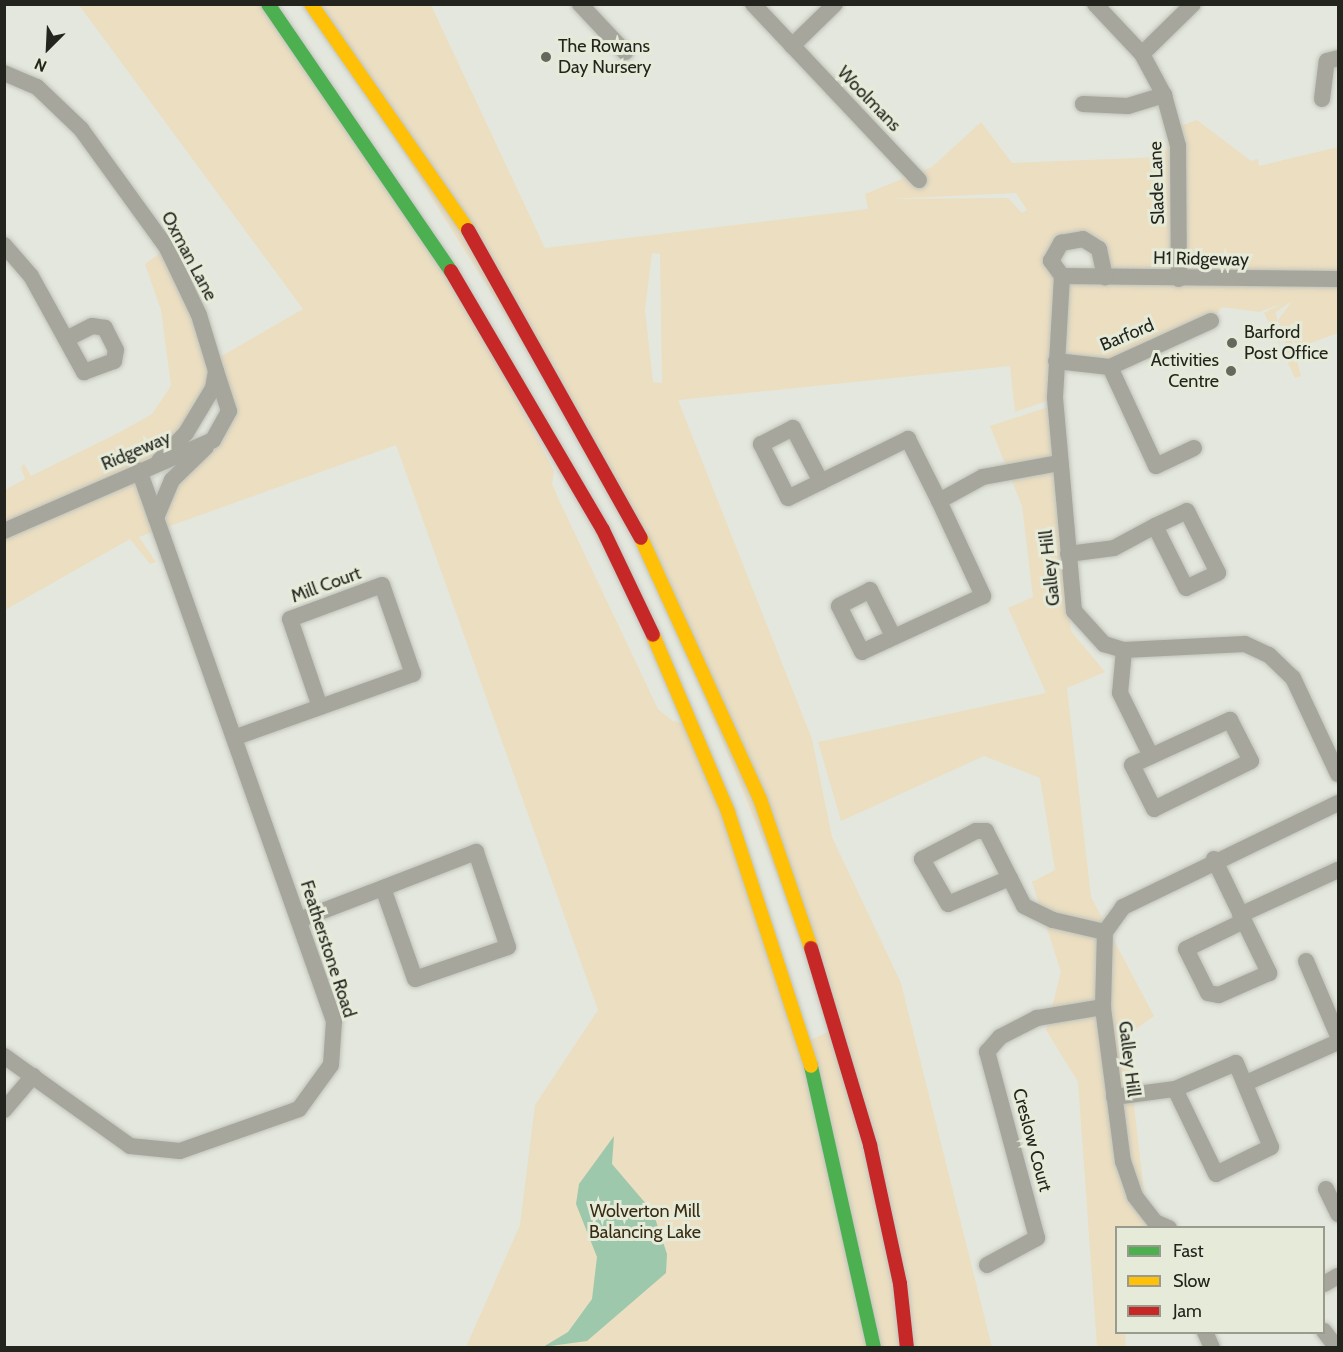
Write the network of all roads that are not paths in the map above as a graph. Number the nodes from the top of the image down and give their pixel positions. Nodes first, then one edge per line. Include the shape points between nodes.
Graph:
1 (268, 4) edge
2 (311, 4) edge
3 (580, 4) edge
4 (753, 4) edge
5 (835, 4) edge
6 (1095, 4) edge
7 (1193, 4) edge
8 (792, 46) junction
9 (625, 52) dead end
10 (1142, 54) junction
11 (1330, 55) edge
12 (4, 73) edge
13 (1164, 95) junction
14 (1322, 99) dead end
15 (1083, 104) dead end
16 (919, 180) dead end
17 (4, 245) edge
18 (1062, 276) junction
19 (1105, 277) junction
20 (1179, 279) junction
21 (1338, 279) edge
22 (1211, 321) dead end
23 (67, 339) dead end
24 (1056, 361) junction
25 (1110, 367) junction
26 (216, 371) junction
27 (213, 440) junction
28 (1194, 447) dead end
29 (159, 461) junction
30 (1059, 463) junction
31 (139, 470) junction
32 (821, 482) dead end
33 (939, 501) junction
34 (156, 518) junction
35 (1155, 526) junction
36 (4, 531) edge
37 (1068, 554) junction
38 (893, 636) dead end
39 (1124, 650) junction
40 (320, 707) junction
41 (236, 738) junction
42 (1150, 756) junction
43 (1338, 774) edge
44 (1338, 803) edge
45 (1215, 859) junction
46 (1338, 870) edge
47 (1010, 878) junction
48 (383, 888) junction
49 (1242, 918) junction
50 (299, 920) junction
51 (1105, 932) junction
52 (1306, 961) dead end
53 (1103, 1007) junction
54 (1338, 1036) edge
55 (1338, 1042) edge
56 (4, 1056) edge
57 (33, 1076) junction
58 (1246, 1083) junction
59 (1175, 1089) junction
60 (1114, 1097) junction
61 (4, 1110) edge
62 (1326, 1189) dead end
63 (1338, 1214) edge
64 (1166, 1226) edge
65 (987, 1265) dead end
66 (1325, 1333) edge
67 (874, 1347) edge
68 (907, 1347) edge
69 (1337, 1347) edge

1 - 67 highway via 426,227 568,467 657,643 728,812 796,1013 830,1136
2 - 68 highway via 455,207 630,514 723,714 760,799 833,1011 893,1249
3 - 9 street
4 - 8 street, Woolmans
5 - 8 street
6 - 10 street, Slade Lane
7 - 10 street
8 - 16 street, Woolmans
10 - 13 street, Slade Lane
11 - 14 street
12 - 26 street, Oxman Lane via 37,87 67,115 127,186 167,248 199,315
13 - 15 street via 1128,106
13 - 20 street, Slade Lane via 1179,146
17 - 23 street via 31,276
18 - 19 street, H1 Ridgeway
18 - 19 street, Galley Hill via 1051,261 1062,243 1083,239 1099,249
18 - 24 street, Galley Hill
19 - 20 street, H1 Ridgeway
20 - 21 street, H1 Ridgeway
22 - 25 street, Barford
24 - 25 street, Barford
24 - 30 street, Galley Hill
25 - 28 street via 1156,466
26 - 27 street via 229,411
26 - 29 street via 202,411
27 - 29 street, Ridgeway
27 - 34 street via 172,480
29 - 31 street, Ridgeway
30 - 33 street via 983,477
30 - 37 street, Galley Hill
31 - 34 street, Featherstone Road
31 - 36 street, Ridgeway
32 - 33 street via 908,439
33 - 38 street via 983,596
34 - 41 street, Featherstone Road
35 - 35 street via 1187,511 1218,573 1186,588
35 - 37 street via 1114,548
37 - 39 street, Galley Hill via 1074,611 1086,630 1104,644
39 - 42 street via 1120,693
39 - 43 street, Galley Hill via 1245,644 1269,655 1293,678
40 - 40 street, Mill Court via 413,674 382,585 290,619
40 - 41 street, Mill Court
41 - 50 street, Featherstone Road
42 - 42 street via 1132,765 1154,809 1251,761 1230,720
44 - 45 street
45 - 49 street
45 - 51 street via 1124,907
46 - 49 street
47 - 47 street via 986,831 976,831 922,859 948,904
47 - 51 street via 1031,912
48 - 48 street via 476,852 508,947 415,979
48 - 50 street
49 - 49 street via 1269,974 1219,995 1208,993 1186,949
50 - 57 street, Featherstone Road via 334,1021 331,1065 299,1109 180,1151 130,1146
51 - 53 street, Galley Hill
52 - 54 street
53 - 60 street, Galley Hill
53 - 65 street, Creslow Court via 1037,1018 1000,1037 987,1052 1037,1238
55 - 58 street
56 - 57 street, Featherstone Road
57 - 61 street
58 - 59 street via 1236,1063
58 - 59 street via 1271,1147 1216,1174
59 - 60 street
60 - 64 street, Galley Hill via 1123,1162 1135,1196 1155,1222
62 - 63 street
66 - 69 street

